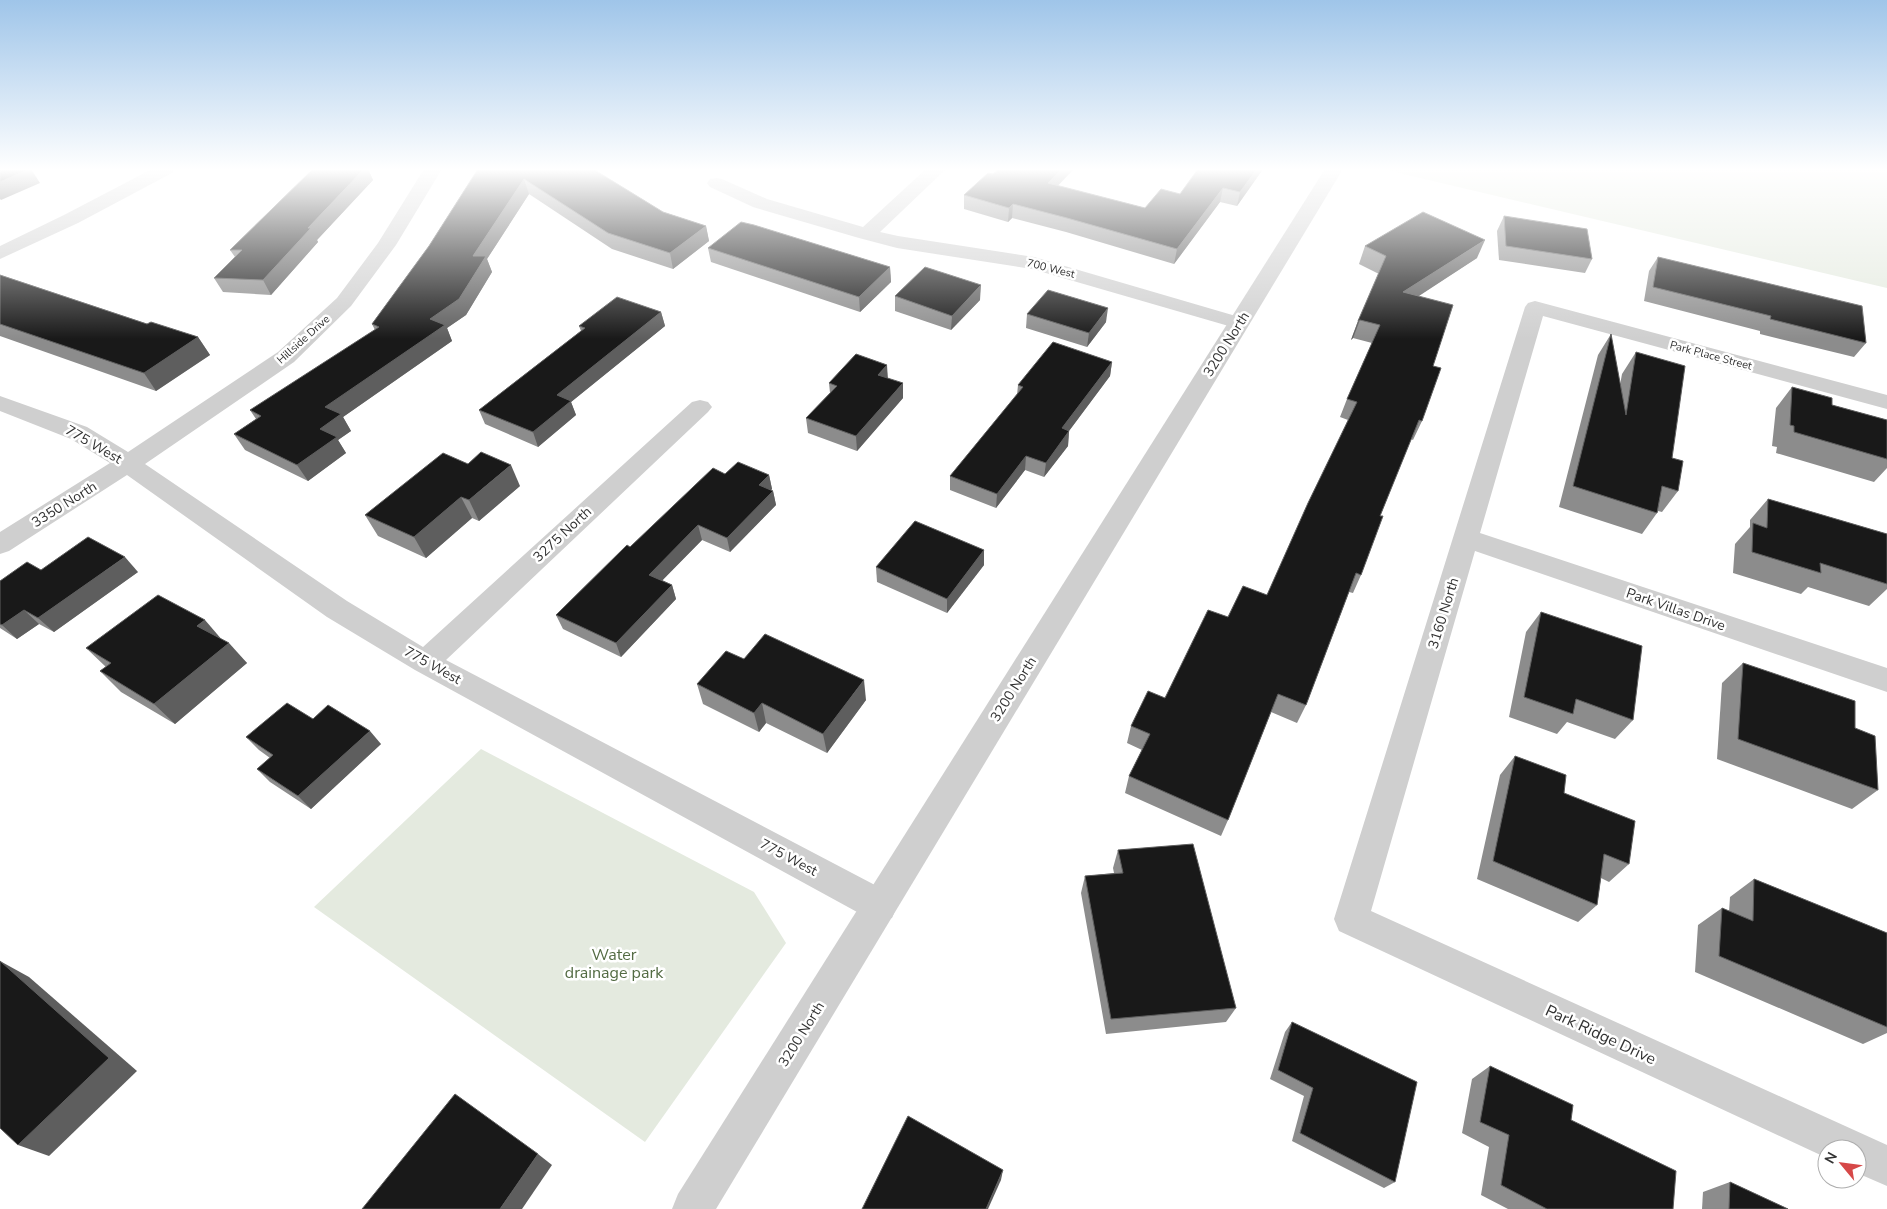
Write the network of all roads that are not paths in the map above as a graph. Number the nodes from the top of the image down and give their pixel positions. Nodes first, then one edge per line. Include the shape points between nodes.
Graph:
1 (58, 225) edge
2 (398, 225) edge
3 (837, 225) edge
4 (875, 225) edge
5 (1299, 225) edge
6 (866, 234) junction
7 (0, 253) edge
8 (1535, 307) joint
9 (1239, 323) junction
10 (0, 402) edge
11 (1887, 402) edge
12 (700, 407) dead end
13 (128, 464) junction
14 (1466, 538) junction
15 (0, 544) edge
16 (425, 662) junction
17 (1887, 680) edge
18 (880, 906) junction
19 (1350, 919) joint
20 (1829, 1139) edge
21 (1867, 1157) edge
22 (1887, 1166) edge
23 (692, 1209) edge

1 - 7 street
2 - 13 street, Hillside Drive via 338,308 286,357
3 - 6 street, 700 West
4 - 6 street
5 - 9 street, 3200 North
6 - 9 street, 700 West via 907,244 1034,263
8 - 11 street, Park Place Street
8 - 14 street, 3160 North
9 - 18 street, 3200 North
10 - 13 street, 775 West via 79,433
12 - 16 street, 3275 North
13 - 15 street, 3350 North
13 - 16 street, 775 West via 337,609
14 - 17 street, Park Villas Drive
14 - 19 street, 3160 North
16 - 18 street, 775 West
18 - 23 street, 3200 North
19 - 20 street, Park Ridge Drive
21 - 22 street

